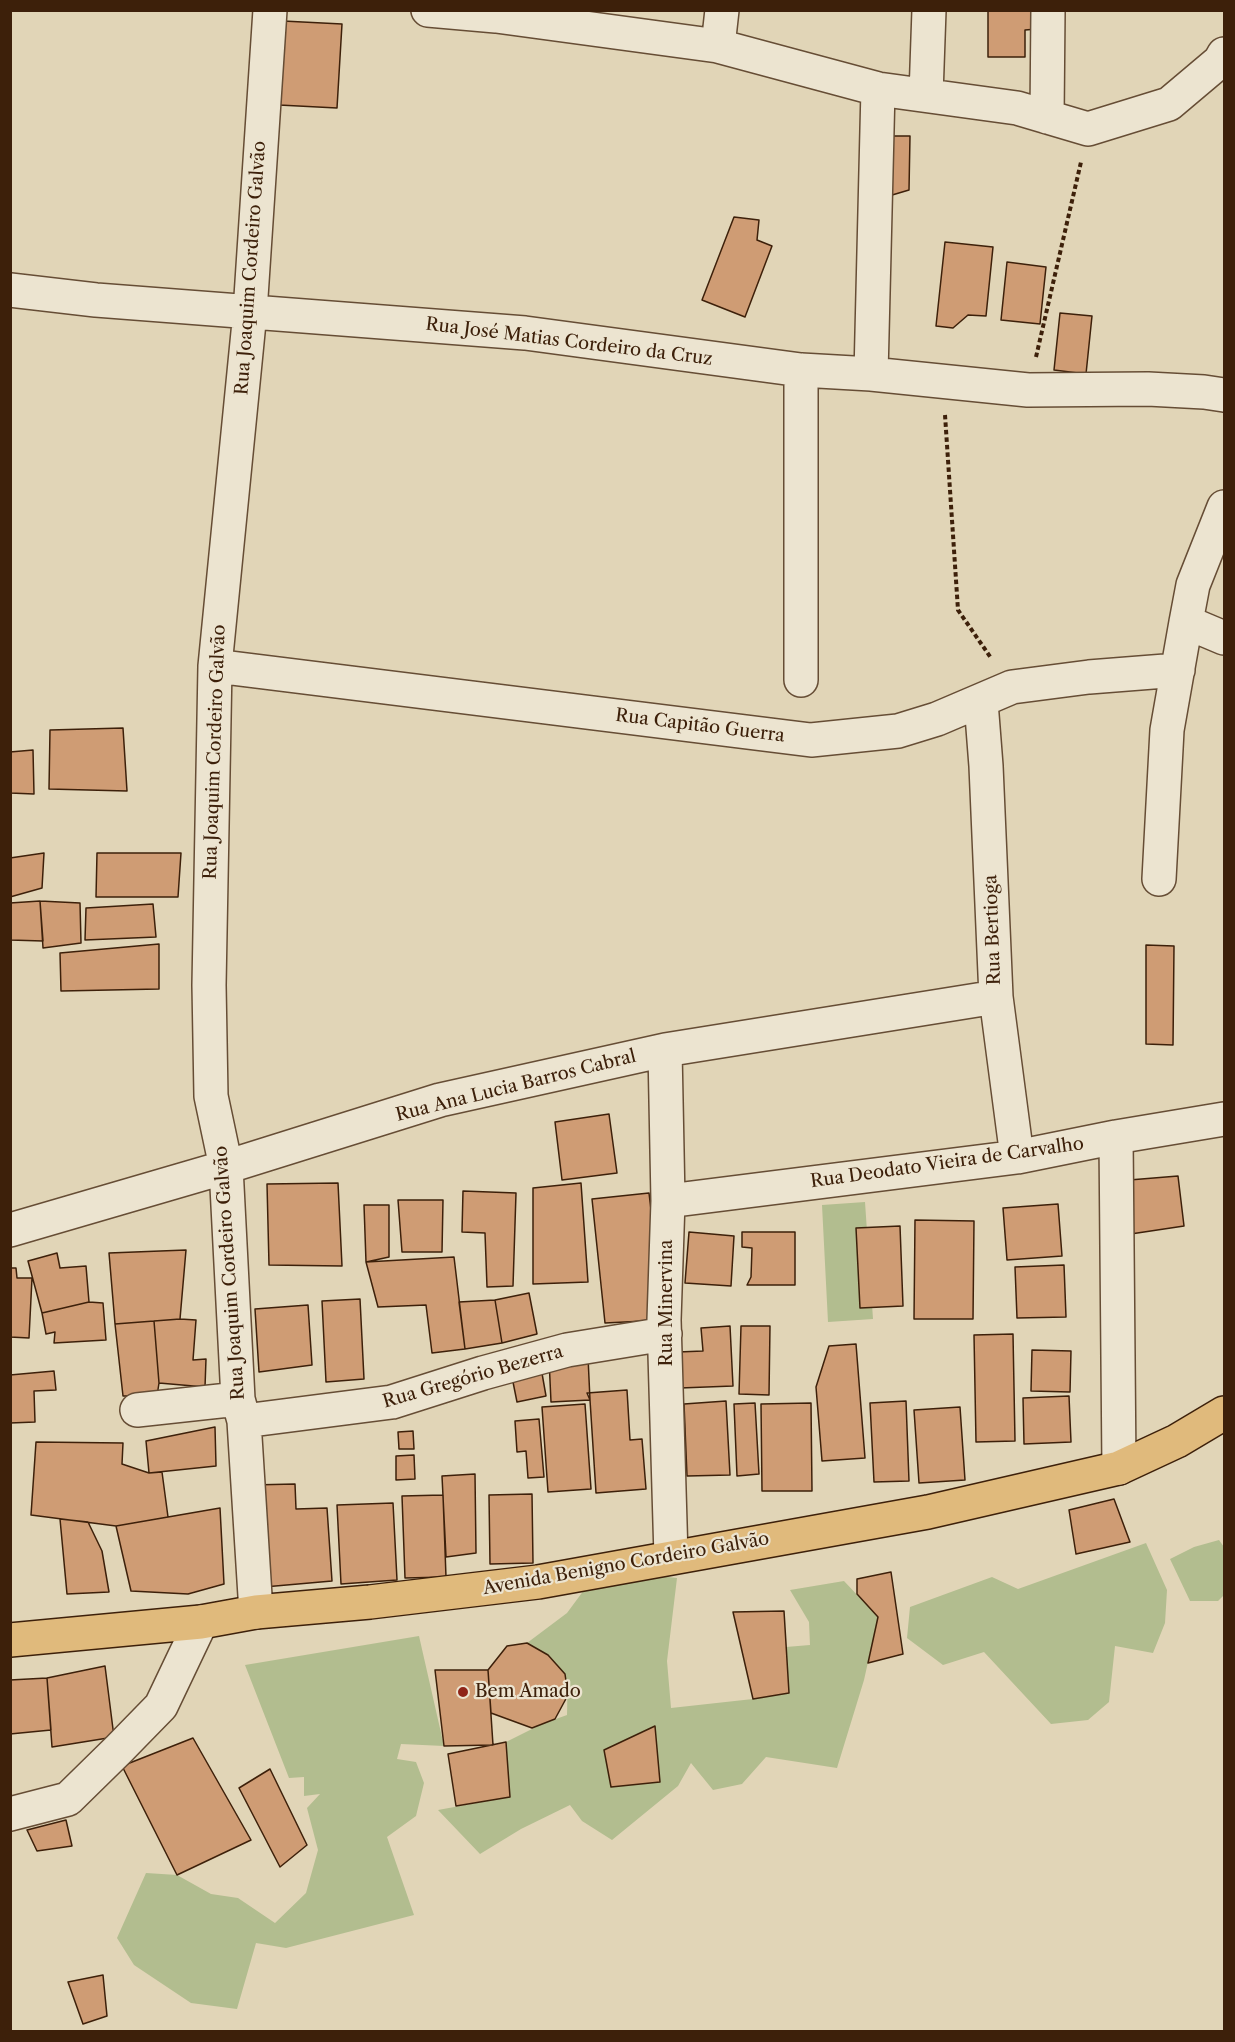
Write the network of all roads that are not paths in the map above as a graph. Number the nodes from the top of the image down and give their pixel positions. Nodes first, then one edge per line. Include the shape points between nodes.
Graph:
1 (270, 10) edge
2 (428, 10) edge
3 (722, 10) edge
4 (929, 10) edge
5 (1048, 10) edge
6 (718, 46) junction
7 (1224, 54) edge
8 (878, 88) junction
9 (926, 95) junction
10 (1047, 117) junction
11 (10, 290) edge
12 (249, 312) junction
13 (801, 370) junction
14 (871, 374) junction
15 (1224, 395) edge
16 (1224, 507) edge
17 (1186, 622) junction
18 (1224, 638) edge
19 (215, 666) junction
20 (1178, 670) junction
21 (801, 680) dead end
22 (981, 702) junction
23 (1159, 879) dead end
24 (996, 997) junction
25 (665, 1050) junction
26 (1224, 1119) edge
27 (1116, 1137) junction
28 (1017, 1156) junction
29 (226, 1167) junction
30 (668, 1201) junction
31 (10, 1230) edge
32 (665, 1334) junction
33 (136, 1410) dead end
34 (241, 1410) junction
35 (1224, 1413) edge
36 (1119, 1468) junction
37 (671, 1557) junction
38 (256, 1612) junction
39 (201, 1622) junction
40 (10, 1640) edge
41 (10, 1814) edge

1 - 12 street, Rua Joaquim Cordeiro Galvão
2 - 6 street
3 - 6 street
4 - 9 street
5 - 10 street
6 - 8 street
7 - 10 street via 1169,104 1088,129
8 - 9 street
8 - 14 street
9 - 10 street via 1017,108
11 - 12 street, Rua José Matias Cordeiro da Cruz
12 - 13 street, Rua José Matias Cordeiro da Cruz via 525,333
12 - 19 street, Rua Joaquim Cordeiro Galvão
13 - 14 street, Rua José Matias Cordeiro da Cruz
13 - 21 street
14 - 15 street, Rua José Matias Cordeiro da Cruz via 1042,389 1148,389
16 - 17 street via 1193,585
17 - 18 street
17 - 20 street
19 - 22 street, Rua Capitão Guerra via 811,740 898,730
19 - 29 street, Rua Joaquim Cordeiro Galvão via 209,985 211,1096
20 - 22 street, Rua Capitão Guerra via 1012,687
20 - 23 street via 1167,730
22 - 24 street, Rua Bertioga
24 - 25 street, Rua Ana Lucia Barros Cabral
24 - 28 street, Rua Bertioga
25 - 29 street, Rua Ana Lucia Barros Cabral via 440,1100
25 - 30 street, Rua Minervina
26 - 27 street, Rua Deodato Vieira de Carvalho
27 - 28 street, Rua Deodato Vieira de Carvalho
27 - 36 street
28 - 30 street, Rua Deodato Vieira de Carvalho
29 - 31 street, Rua Ana Lucia Barros Cabral
29 - 34 street, Rua Joaquim Cordeiro Galvão
30 - 32 street, Rua Minervina
32 - 34 street, Rua Gregório Bezerra via 567,1350 392,1402
32 - 37 street, Rua Minervina
33 - 34 street, Rua Gregório Bezerra
34 - 38 street, Rua Joaquim Cordeiro Galvão
35 - 36 main road, Avenida Benigno Cordeiro Galvão
36 - 37 main road, Avenida Benigno Cordeiro Galvão via 928,1512
37 - 38 main road, Avenida Benigno Cordeiro Galvão via 538,1582
38 - 39 main road, Avenida Benigno Cordeiro Galvão
39 - 40 main road, Avenida Benigno Cordeiro Galvão
39 - 41 street via 161,1706 68,1799

